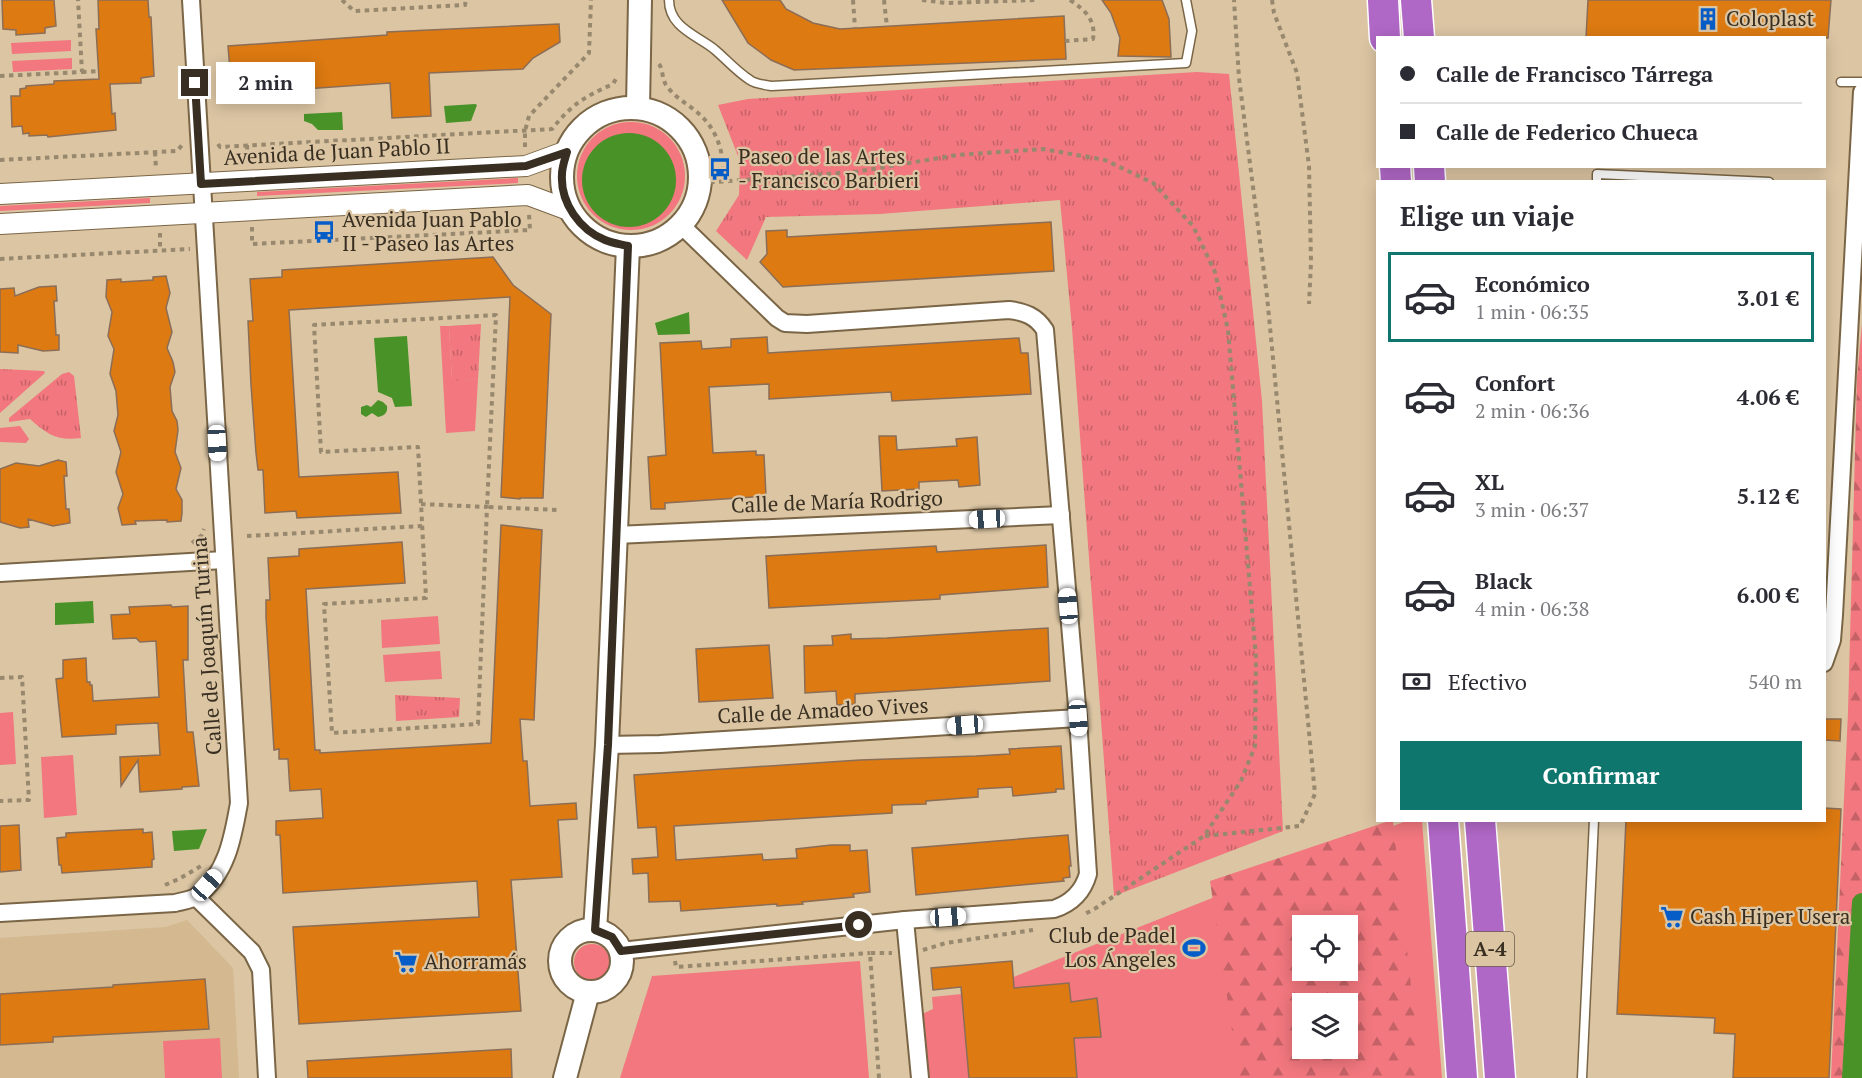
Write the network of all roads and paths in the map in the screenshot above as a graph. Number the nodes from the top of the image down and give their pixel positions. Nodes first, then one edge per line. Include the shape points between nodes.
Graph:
1 (78, 0) edge
2 (190, 0) edge
3 (342, 0) edge
4 (466, 0) edge
5 (591, 0) edge
6 (640, 0) edge
7 (669, 0) edge
8 (853, 0) edge
9 (885, 0) edge
10 (922, 0) edge
11 (1035, 0) edge
12 (1070, 0) edge
13 (1186, 0) edge
14 (1234, 0) edge
15 (1272, 0) edge
16 (1383, 0) edge
17 (1416, 0) edge
18 (1005, 1) edge
19 (887, 27) dead end
20 (855, 28) dead end
21 (1385, 36) edge
22 (1419, 36) edge
23 (1065, 41) dead end
24 (638, 64) junction
25 (100, 71) dead end
26 (82, 72) junction
27 (0, 76) edge
28 (1841, 82) dead end
29 (1862, 82) edge
30 (1862, 92) edge
31 (638, 107) junction
32 (198, 127) junction
33 (525, 131) junction
34 (567, 152) junction
35 (0, 160) edge
36 (1597, 180) edge
37 (1726, 180) edge
38 (724, 181) junction
39 (700, 183) junction
40 (201, 184) junction
41 (0, 194) edge
42 (571, 211) junction
43 (204, 212) junction
44 (0, 224) edge
45 (681, 225) junction
46 (628, 246) junction
47 (190, 257) dead end
48 (0, 258) edge
49 (1309, 304) dead end
50 (421, 504) junction
51 (487, 507) junction
52 (558, 510) dead end
53 (1061, 515) junction
54 (206, 523) dead end
55 (422, 526) junction
56 (616, 535) junction
57 (248, 536) dead end
58 (224, 560) junction
59 (173, 563) junction
60 (0, 573) edge
61 (1826, 657) edge
62 (0, 678) edge
63 (1078, 718) junction
64 (608, 745) junction
65 (0, 801) edge
66 (1443, 822) edge
67 (1480, 822) edge
68 (1594, 822) edge
69 (1204, 836) junction
70 (204, 862) dead end
71 (162, 886) dead end
72 (196, 897) junction
73 (0, 913) edge
74 (1081, 915) dead end
75 (905, 920) junction
76 (595, 930) junction
77 (1034, 930) dead end
78 (674, 944) junction
79 (621, 951) junction
80 (870, 953) junction
81 (908, 954) junction
82 (588, 993) junction
83 (1495, 1013) junction
84 (267, 1078) edge
85 (565, 1078) edge
86 (879, 1078) edge
87 (920, 1078) edge
88 (1462, 1078) edge
89 (1500, 1078) edge
90 (1516, 1078) edge
91 (1582, 1078) edge

1 - 26 path
2 - 32 street, Calle de Joaquín Turina
3 - 4 path via 354,11 465,5
5 - 33 path via 589,53 529,116
6 - 24 main road
7 - 13 lane via 676,20 687,32 751,82 772,86 1186,63 1192,31
8 - 20 path
9 - 19 path
10 - 18 path
11 - 18 path
12 - 23 path via 1086,11 1095,29 1093,39
14 - 69 path via 1315,794 1300,826
15 - 49 path via 1297,74 1309,166
16 - 21 highway
17 - 22 highway
24 - 31 main road
24 - 33 path via 621,63 614,84 585,97 552,129
24 - 38 path via 661,64 665,84 716,133
25 - 26 path
26 - 27 path
28 - 29 lane
30 - 61 street via 1834,615
31 - 34 main road via 613,110 591,120 576,134
31 - 39 main road via 679,126 699,161
32 - 33 path via 215,126 220,147
32 - 35 path via 181,128 182,146 177,151
32 - 40 street, Calle de Joaquín Turina
34 - 40 street, Avenida de Juan Pablo II via 526,166
34 - 42 main road via 562,175
36 - 37 lane via 1597,174
38 - 39 path
38 - 69 path via 855,172 957,155 1043,149 1105,160 1153,183 1193,226 1215,272 1227,330 1256,658 1255,746 1241,781
39 - 45 main road via 697,198
40 - 41 street, Avenida de Juan Pablo II
40 - 43 street, Calle de Joaquín Turina
42 - 43 street via 528,195
42 - 46 main road via 592,234
43 - 44 street
43 - 58 street, Calle de Joaquín Turina
45 - 46 main road via 648,244
45 - 53 street via 784,322 807,324 1009,310 1039,320 1047,341
46 - 56 main road
47 - 48 path via 190,248
50 - 51 path
50 - 51 path via 418,447 321,452 314,325 496,315
50 - 55 path
51 - 52 path
51 - 55 path via 478,724 332,733 324,604 426,598
53 - 56 street, Calle de María Rodrigo
53 - 63 street
54 - 59 path via 195,542 172,547
55 - 57 path
56 - 64 main road
58 - 59 street
58 - 72 street, Calle de Joaquín Turina via 239,804 231,846 218,874
59 - 60 street
62 - 65 path via 22,677 29,800
63 - 64 street, Calle de Amadeo Vives
63 - 75 street via 1088,868 1085,886 1079,894 1054,909
64 - 76 main road
66 - 88 highway, A-4
67 - 83 highway, A-4
68 - 91 lane
69 - 74 path
70 - 71 path
72 - 73 street via 175,903
72 - 84 street via 252,952 261,970
75 - 78 street
75 - 81 street
76 - 79 main road via 612,937
76 - 82 main road via 577,933 564,946 560,959 563,976
77 - 81 path via 946,943
78 - 79 street
78 - 80 path via 676,967
79 - 82 main road via 622,967 616,980 605,989
80 - 81 path
80 - 86 path
81 - 87 street
82 - 85 main road
83 - 89 highway, A-4
83 - 90 highway

